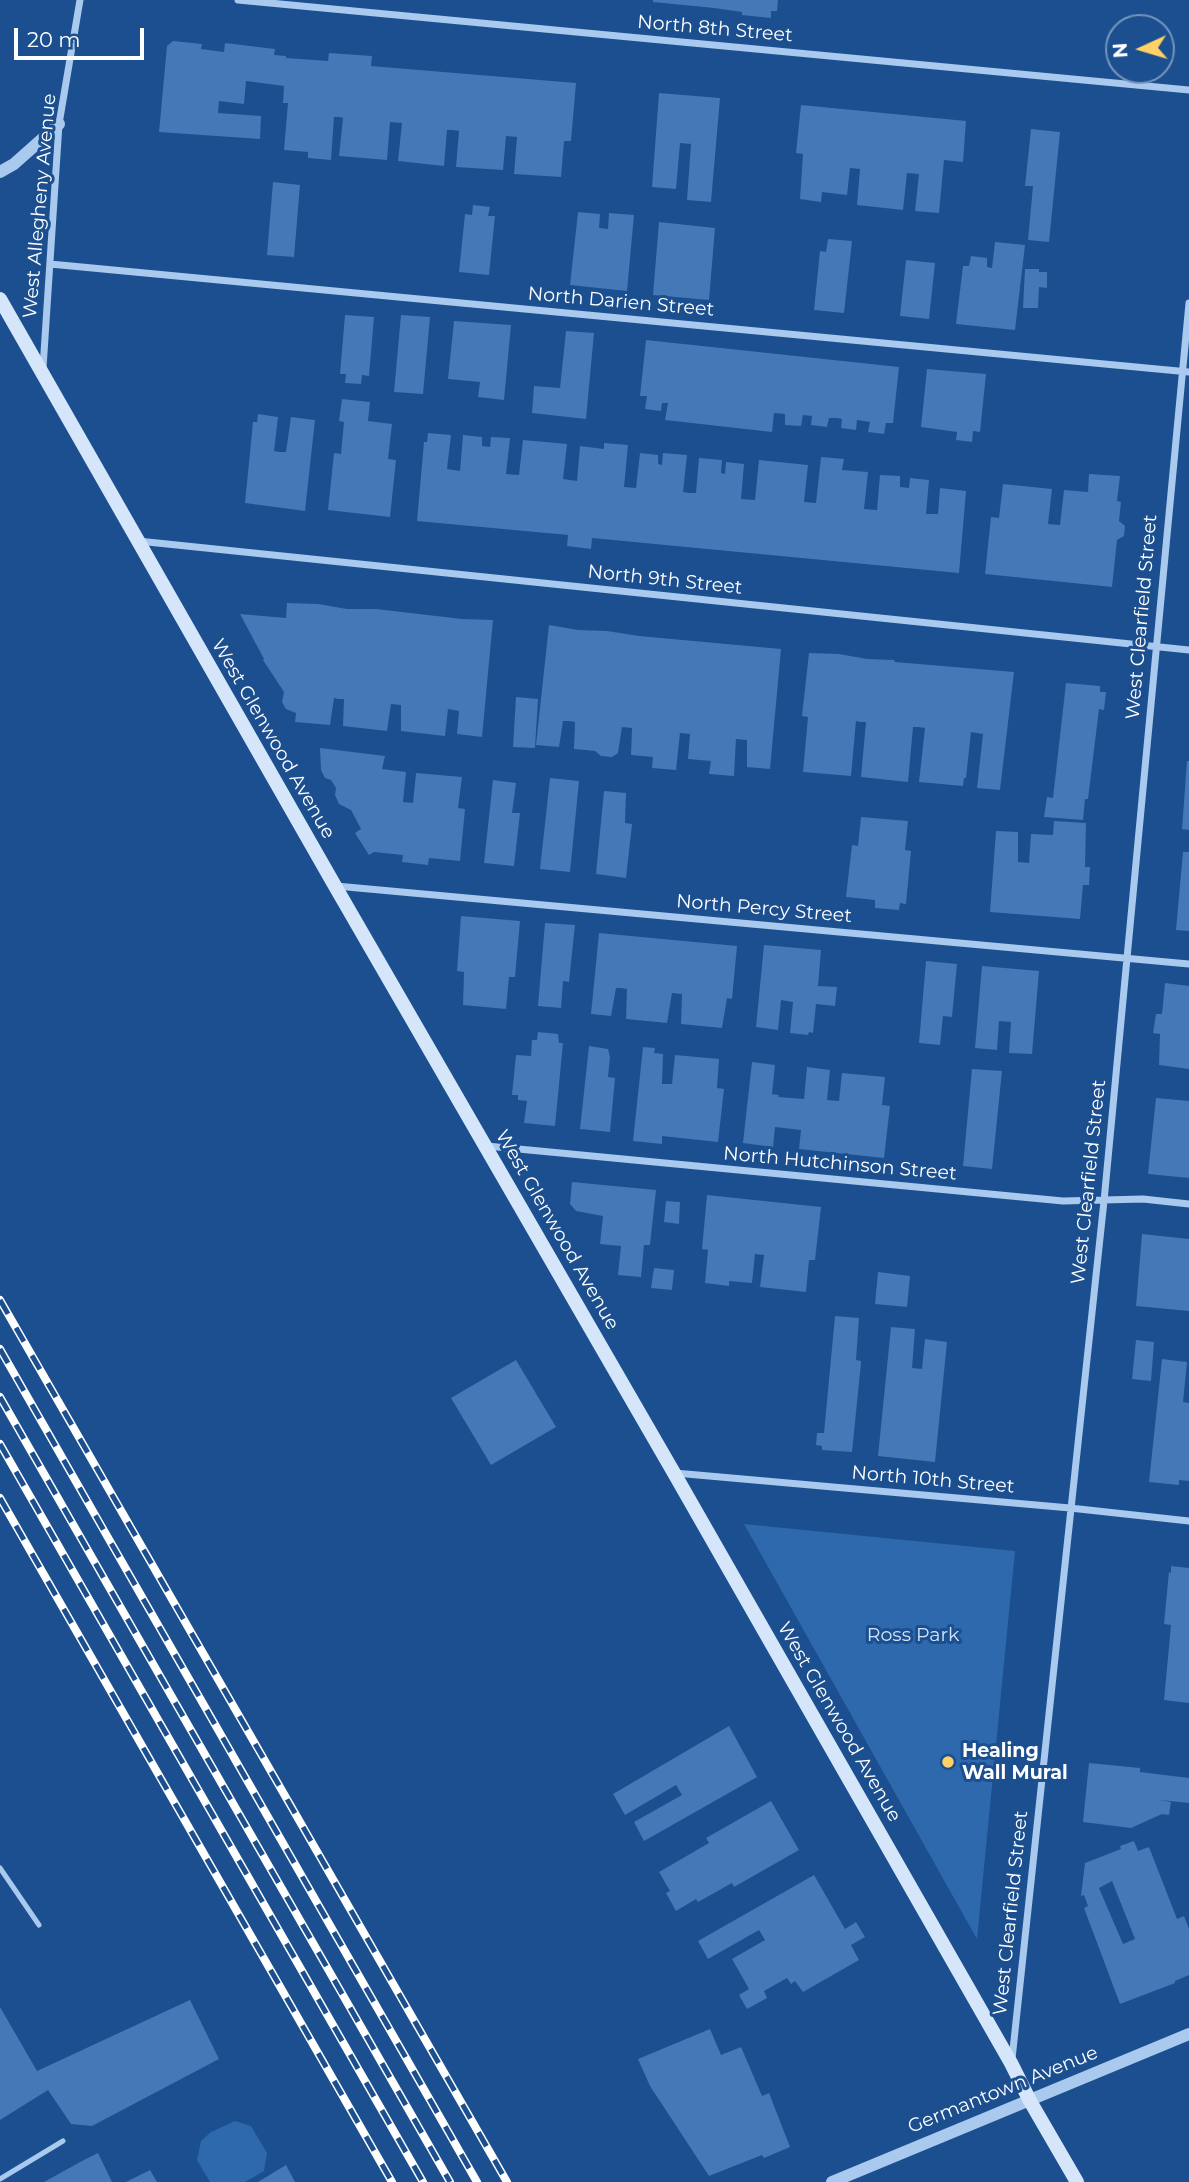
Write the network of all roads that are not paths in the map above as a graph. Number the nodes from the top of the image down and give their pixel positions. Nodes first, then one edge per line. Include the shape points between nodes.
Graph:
1 (80, 0) edge
2 (238, 0) edge
3 (1189, 90) edge
4 (59, 124) junction
5 (0, 172) edge
6 (50, 264) junction
7 (0, 299) edge
8 (1189, 303) edge
9 (1185, 372) edge
10 (43, 373) junction
11 (137, 541) junction
12 (1155, 646) junction
13 (1189, 650) edge
14 (335, 886) junction
15 (1126, 958) junction
16 (1189, 964) edge
17 (488, 1146) junction
18 (1104, 1201) junction
19 (1189, 1204) edge
20 (674, 1472) junction
21 (1070, 1508) junction
22 (1189, 1521) edge
23 (0, 1868) edge
24 (38, 1925) dead end
25 (1189, 2034) edge
26 (1011, 2063) junction
27 (1030, 2101) junction
28 (63, 2141) dead end
29 (0, 2179) edge
30 (832, 2182) edge
31 (1077, 2182) edge

1 - 4 street, West Allegheny Avenue
2 - 3 street, North 8th Street
4 - 5 street
4 - 6 street, West Allegheny Avenue
6 - 9 street, North Darien Street
6 - 10 street, West Allegheny Avenue
7 - 10 main road, West Glenwood Avenue
8 - 9 street, West Clearfield Street
9 - 12 street, West Clearfield Street
10 - 11 main road, West Glenwood Avenue
11 - 12 street, North 9th Street
11 - 14 main road, West Glenwood Avenue
12 - 13 street, North 9th Street
12 - 15 street, West Clearfield Street
14 - 15 street, North Percy Street
14 - 17 main road, West Glenwood Avenue
15 - 16 street, North Percy Street
15 - 18 street, West Clearfield Street
17 - 18 street, North Hutchinson Street via 1063,1201
17 - 20 main road, West Glenwood Avenue
18 - 19 street, North Hutchinson Street
18 - 21 street, West Clearfield Street
20 - 21 street, North 10th Street
20 - 26 main road, West Glenwood Avenue
21 - 22 street, North 10th Street
21 - 26 street, West Clearfield Street
23 - 24 lane
25 - 27 street, Germantown Avenue
26 - 27 main road, West Glenwood Avenue
27 - 30 street, Germantown Avenue
27 - 31 main road, West Glenwood Avenue
28 - 29 lane

